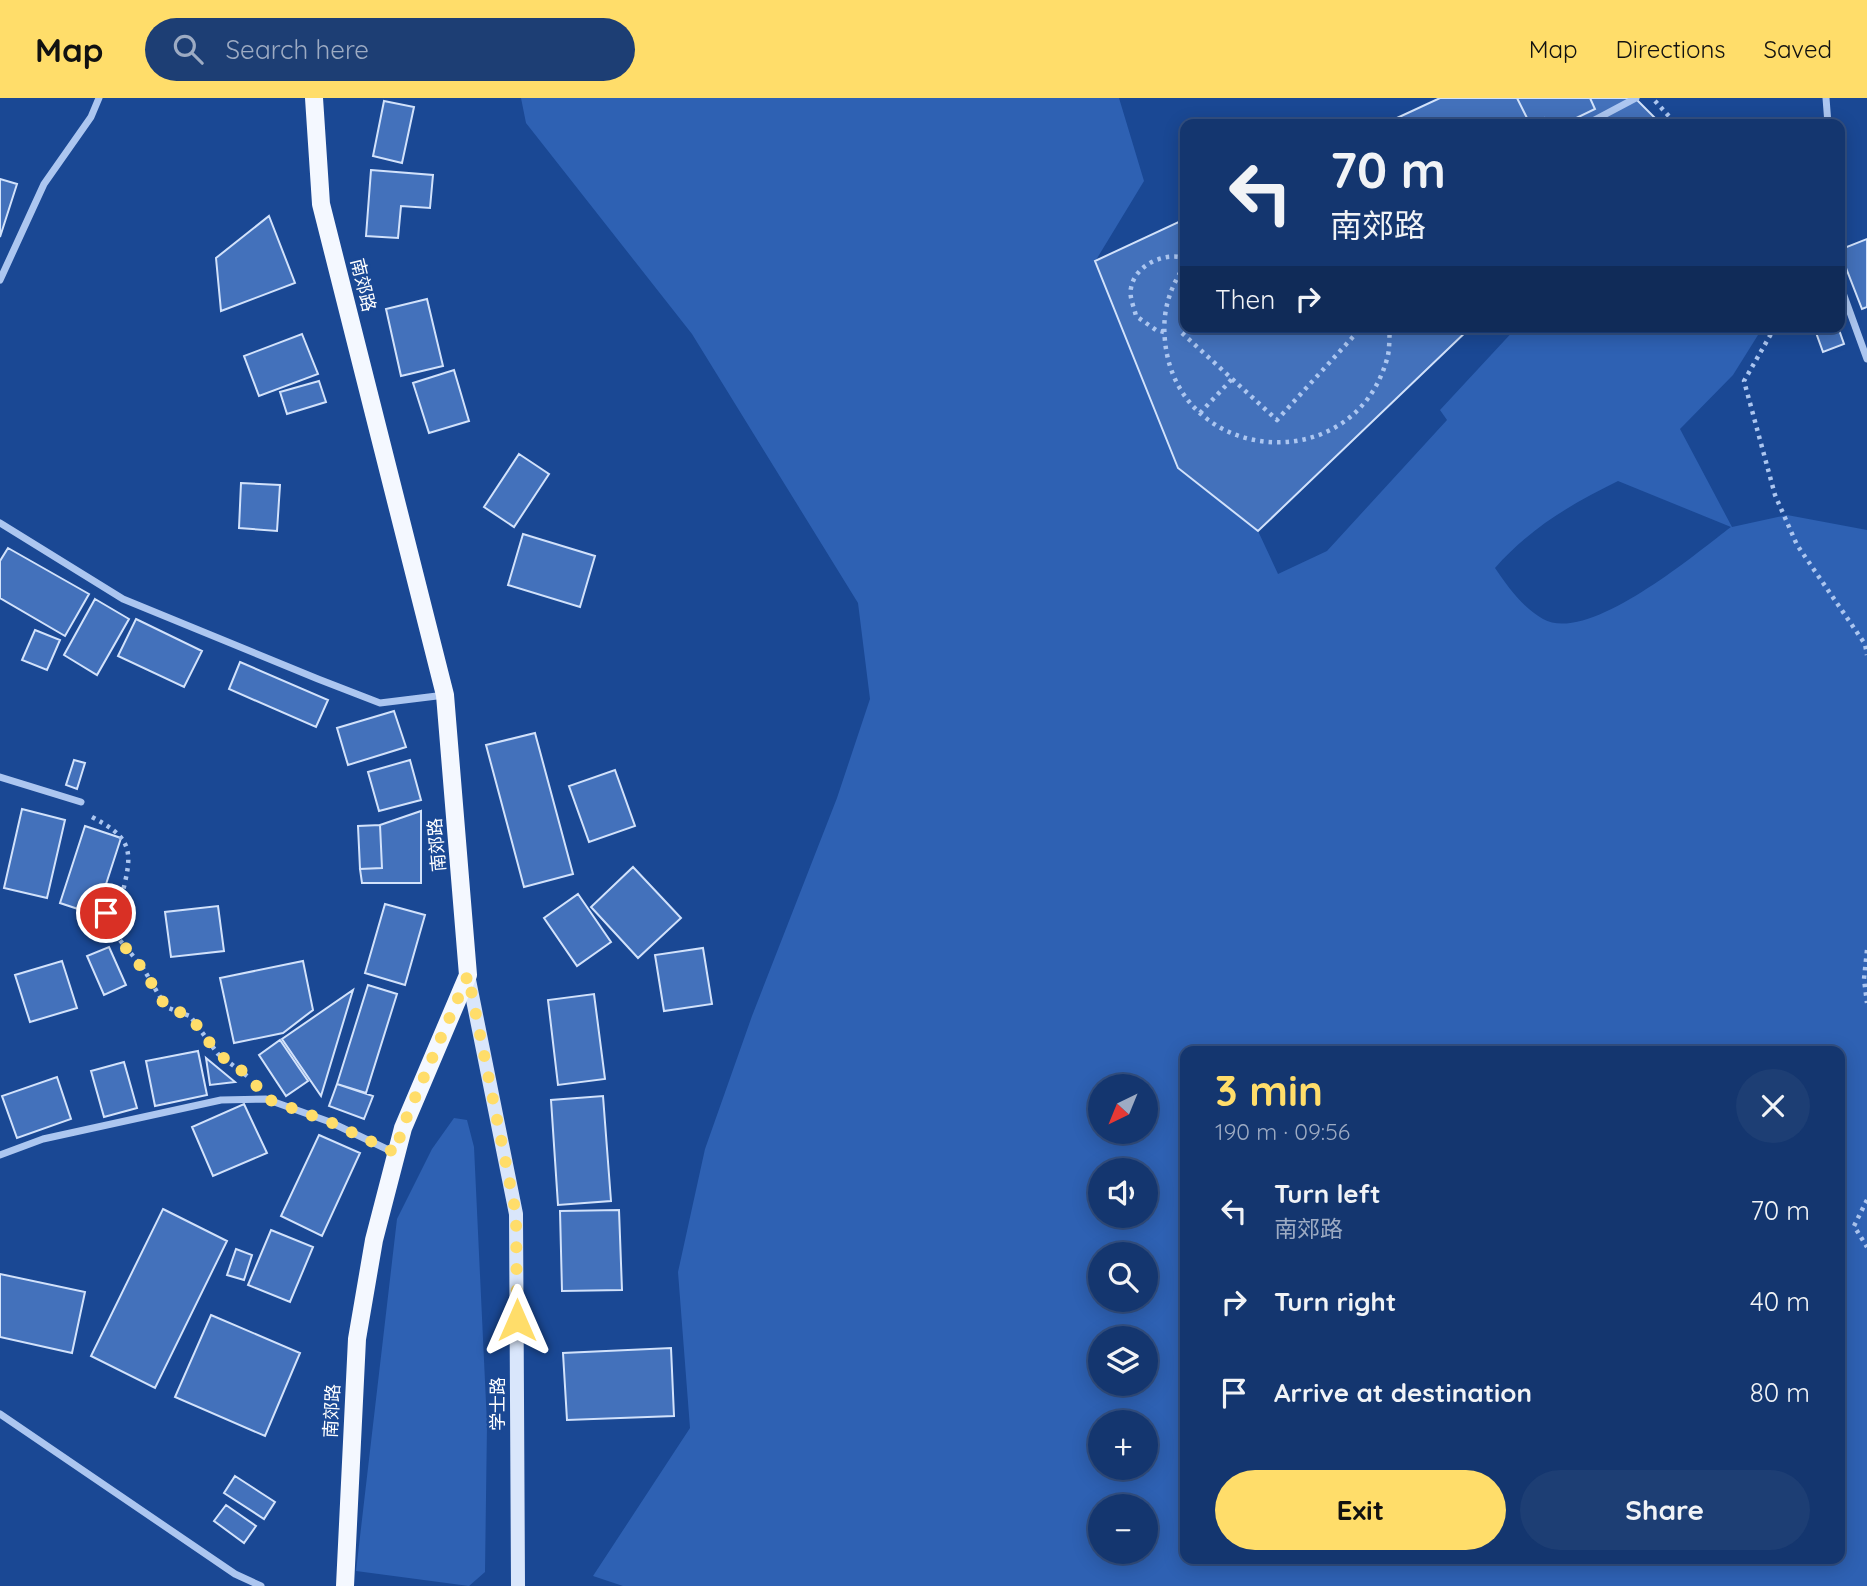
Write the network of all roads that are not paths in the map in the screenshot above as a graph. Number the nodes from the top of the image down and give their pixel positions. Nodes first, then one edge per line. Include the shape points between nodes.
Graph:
1 (99, 98) edge
2 (314, 98) edge
3 (1636, 98) edge
4 (1826, 98) edge
5 (1596, 119) edge
6 (1828, 119) edge
7 (0, 280) edge
8 (1845, 298) edge
9 (1867, 359) edge
10 (0, 523) edge
11 (445, 695) junction
12 (0, 777) edge
13 (81, 802) road end
14 (468, 975) junction
15 (396, 1153) junction
16 (0, 1155) edge
17 (0, 1414) edge
18 (261, 1586) edge
19 (345, 1586) edge
20 (518, 1586) edge

1 - 7 street via 44,184
2 - 11 main road, 南郊路 via 321,204
3 - 5 street
4 - 6 street
8 - 9 street
10 - 11 street via 122,599 380,703
11 - 14 main road, 南郊路
12 - 13 street
14 - 15 main road, 南郊路 via 402,1128
14 - 20 main road, 学士路 via 516,1214
15 - 16 street via 267,1099 221,1100 43,1139
15 - 19 main road, 南郊路 via 374,1240 357,1339
17 - 18 street via 236,1574

